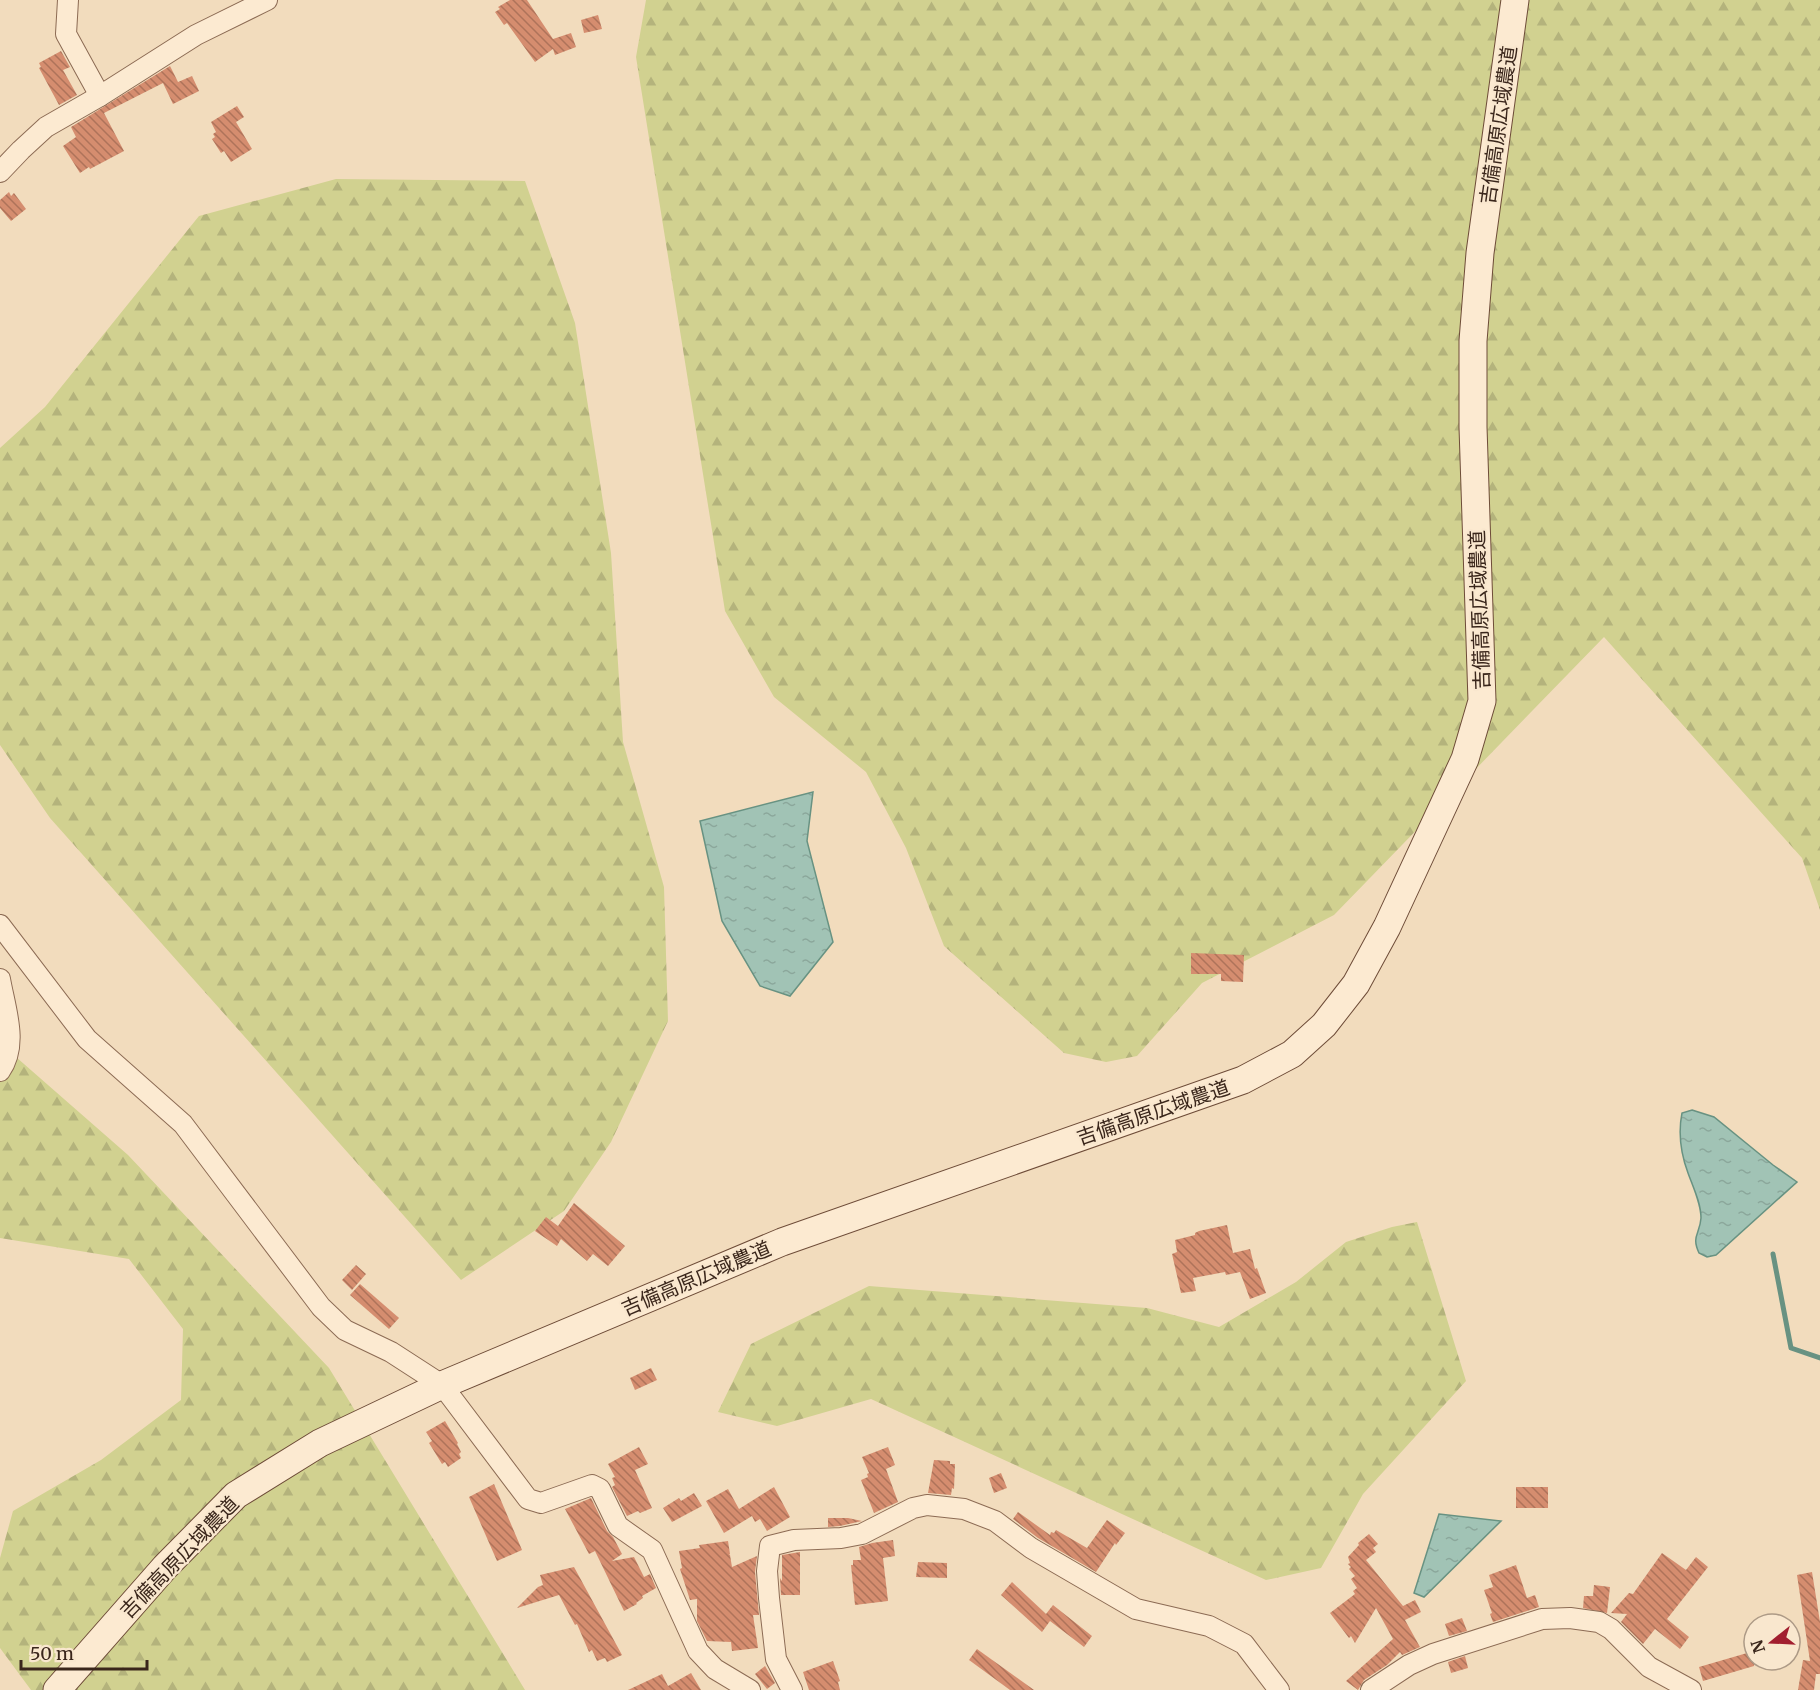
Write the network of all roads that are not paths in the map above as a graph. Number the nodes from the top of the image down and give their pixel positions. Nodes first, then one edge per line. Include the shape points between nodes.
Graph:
1 (69, 0) edge
2 (267, 0) edge
3 (1515, 0) edge
4 (100, 96) junction
5 (0, 172) edge
6 (0, 925) edge
7 (0, 979) edge
8 (0, 1071) edge
9 (442, 1385) junction
10 (57, 1690) edge
11 (750, 1690) edge
12 (792, 1690) edge
13 (1279, 1690) edge
14 (1371, 1690) edge
15 (1691, 1690) edge

1 - 4 street via 66,34
2 - 4 street via 196,35
3 - 9 street, 吉備高原広域農道 via 1480,253 1473,341 1482,701 1465,759 1387,927 1356,984 1324,1025 1292,1054 1243,1080 782,1242
4 - 5 street via 46,127
6 - 9 street via 87,1039 183,1124 321,1307 345,1330 392,1352
7 - 8 street via 10,1041
9 - 10 street, 吉備高原広域農道 via 320,1443 236,1496 165,1567
9 - 11 street via 528,1499 541,1503 592,1485 600,1489 618,1526 652,1550 698,1651 715,1669
12 - 13 street via 776,1659 767,1571 770,1546 862,1534 927,1505 964,1509 995,1521 1031,1548 1136,1609 1209,1626 1244,1644
14 - 15 street via 1433,1654 1542,1619 1570,1618 1599,1622 1611,1629 1649,1667

